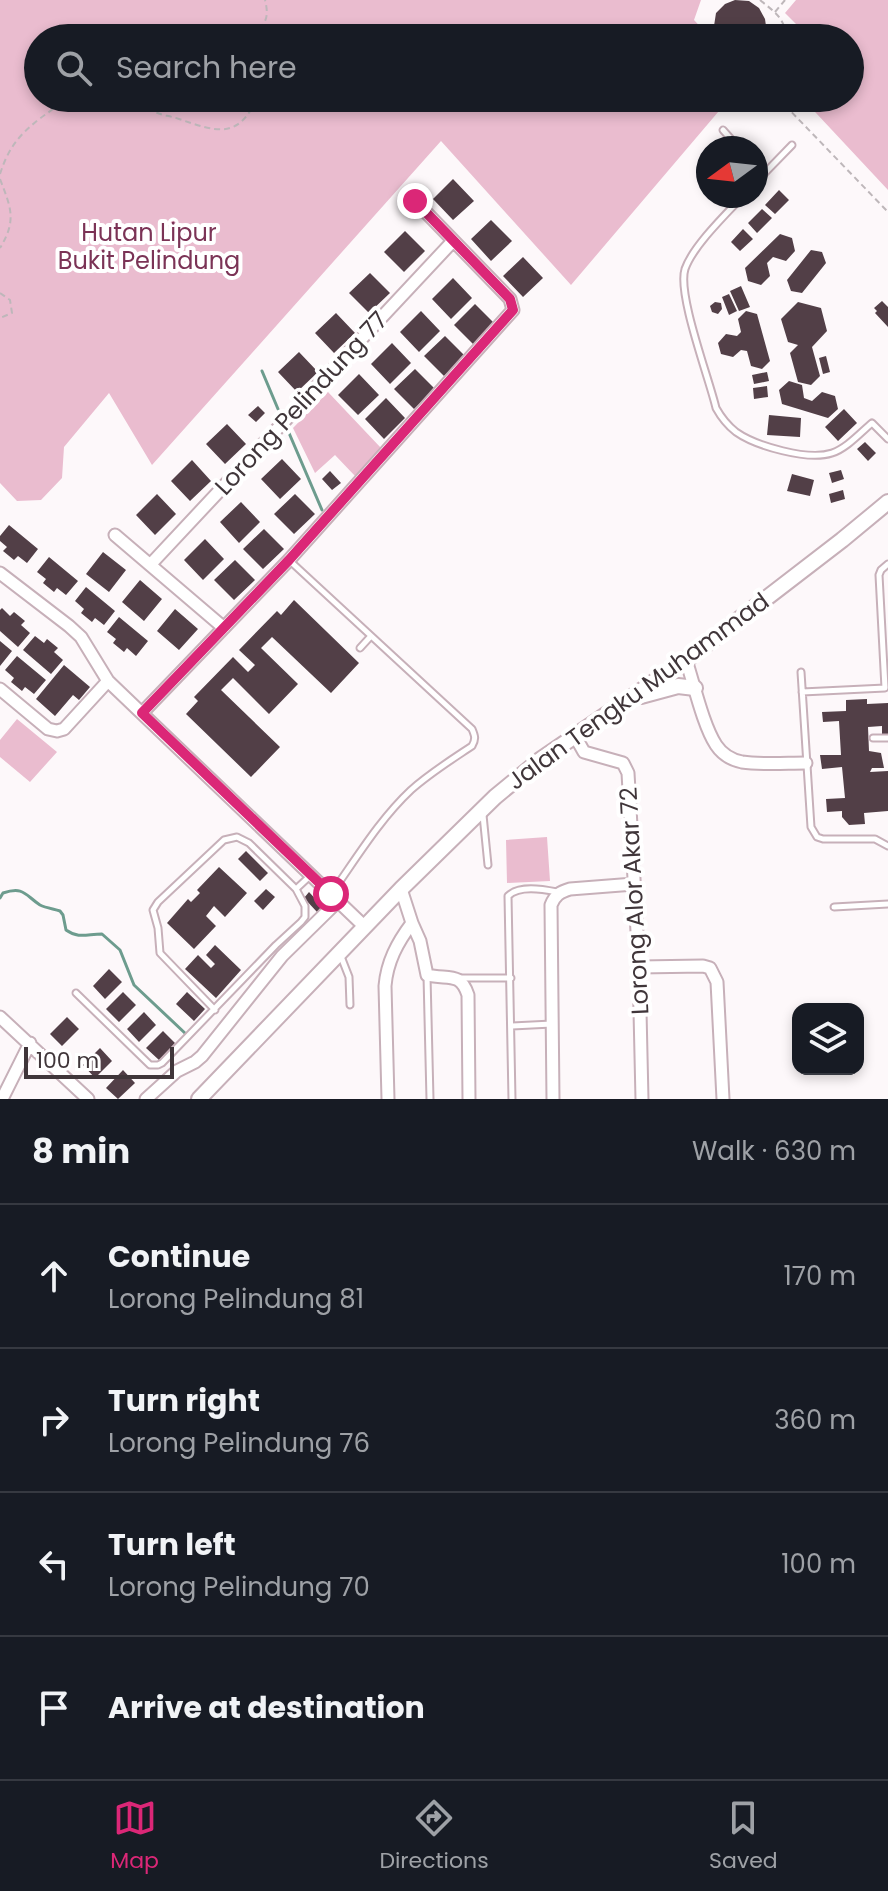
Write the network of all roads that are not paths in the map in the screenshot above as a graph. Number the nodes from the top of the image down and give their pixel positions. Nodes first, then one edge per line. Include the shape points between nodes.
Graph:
1 (723, 130) dead end
2 (728, 136) edge
3 (792, 145) dead end
4 (768, 169) edge
5 (415, 201) dead end
6 (733, 208) edge
7 (453, 241) junction
8 (888, 439) edge
9 (888, 502) edge
10 (115, 535) dead end
11 (289, 560) junction
12 (888, 564) edge
13 (150, 565) junction
14 (0, 573) edge
15 (224, 628) junction
16 (371, 636) junction
17 (360, 648) dead end
18 (686, 660) junction
19 (801, 672) dead end
20 (108, 681) junction
21 (695, 688) junction
22 (886, 688) edge
23 (0, 689) edge
24 (802, 692) junction
25 (628, 701) junction
26 (142, 713) junction
27 (575, 736) junction
28 (873, 738) dead end
29 (888, 738) edge
30 (806, 763) junction
31 (482, 810) junction
32 (888, 846) edge
33 (488, 865) dead end
34 (311, 875) junction
35 (634, 884) junction
36 (296, 889) junction
37 (401, 889) junction
38 (560, 892) junction
39 (334, 898) junction
40 (888, 904) edge
41 (834, 907) dead end
42 (412, 923) junction
43 (365, 927) junction
44 (340, 953) junction
45 (639, 967) junction
46 (427, 975) junction
47 (456, 978) junction
48 (511, 978) junction
49 (76, 993) dead end
50 (350, 1005) dead end
51 (215, 1010) junction
52 (0, 1017) edge
53 (553, 1024) junction
54 (512, 1026) junction
55 (30, 1043) junction
56 (2, 1099) edge
57 (88, 1099) edge
58 (146, 1099) edge
59 (199, 1099) edge
60 (388, 1099) edge
61 (430, 1099) edge
62 (469, 1099) edge
63 (512, 1099) edge
64 (553, 1099) edge
65 (642, 1099) edge
66 (723, 1099) edge

1 - 2 lane
3 - 4 lane
5 - 7 street
6 - 8 lane via 695,252 683,282 721,417 743,436 806,456 833,453 872,423
7 - 11 street via 510,299 513,310
7 - 13 street, Lorong Pelindung 77
9 - 18 main road, Jalan Tengku Muhammad
10 - 13 street
11 - 15 street
11 - 16 lane
12 - 22 lane via 879,575
13 - 15 street
14 - 20 street via 81,637
15 - 26 street
16 - 17 lane
16 - 39 lane via 472,729 475,741 408,793 372,836
18 - 21 street
18 - 25 main road, Jalan Tengku Muhammad
19 - 24 lane
20 - 23 street via 57,731
20 - 26 street
21 - 25 main road via 678,686
21 - 30 street via 723,753 744,762
22 - 24 lane
24 - 30 lane
25 - 27 main road, Jalan Tengku Muhammad
26 - 34 street
27 - 31 main road, Jalan Tengku Muhammad
27 - 35 street, Lorong Alor Akar 72 via 584,752 626,767
28 - 29 lane
30 - 32 lane via 811,827 817,837 875,839
31 - 33 lane
31 - 37 main road, Jalan Tengku Muhammad
34 - 36 lane
34 - 39 street
35 - 38 street
35 - 45 street, Lorong Alor Akar 72
36 - 51 lane via 305,917
36 - 51 lane via 249,843 230,838 155,906 160,953
37 - 42 street
37 - 43 main road, Jalan Tengku Muhammad
38 - 48 lane via 540,888 508,896
38 - 53 street via 550,914
39 - 43 street
39 - 58 street via 202,1056
40 - 41 lane
42 - 46 street
42 - 60 street via 386,972
43 - 44 main road, Jalan Tengku Muhammad
44 - 50 lane via 349,977
44 - 59 main road, Jalan Tengku Muhammad
45 - 65 street, Lorong Alor Akar 72
45 - 66 street via 703,966 714,974
46 - 47 street
46 - 61 lane
47 - 48 lane
47 - 62 street via 468,995
48 - 54 lane
49 - 51 lane via 154,1066
52 - 55 street
53 - 54 lane
53 - 64 street
54 - 63 lane
55 - 56 street
55 - 57 street

